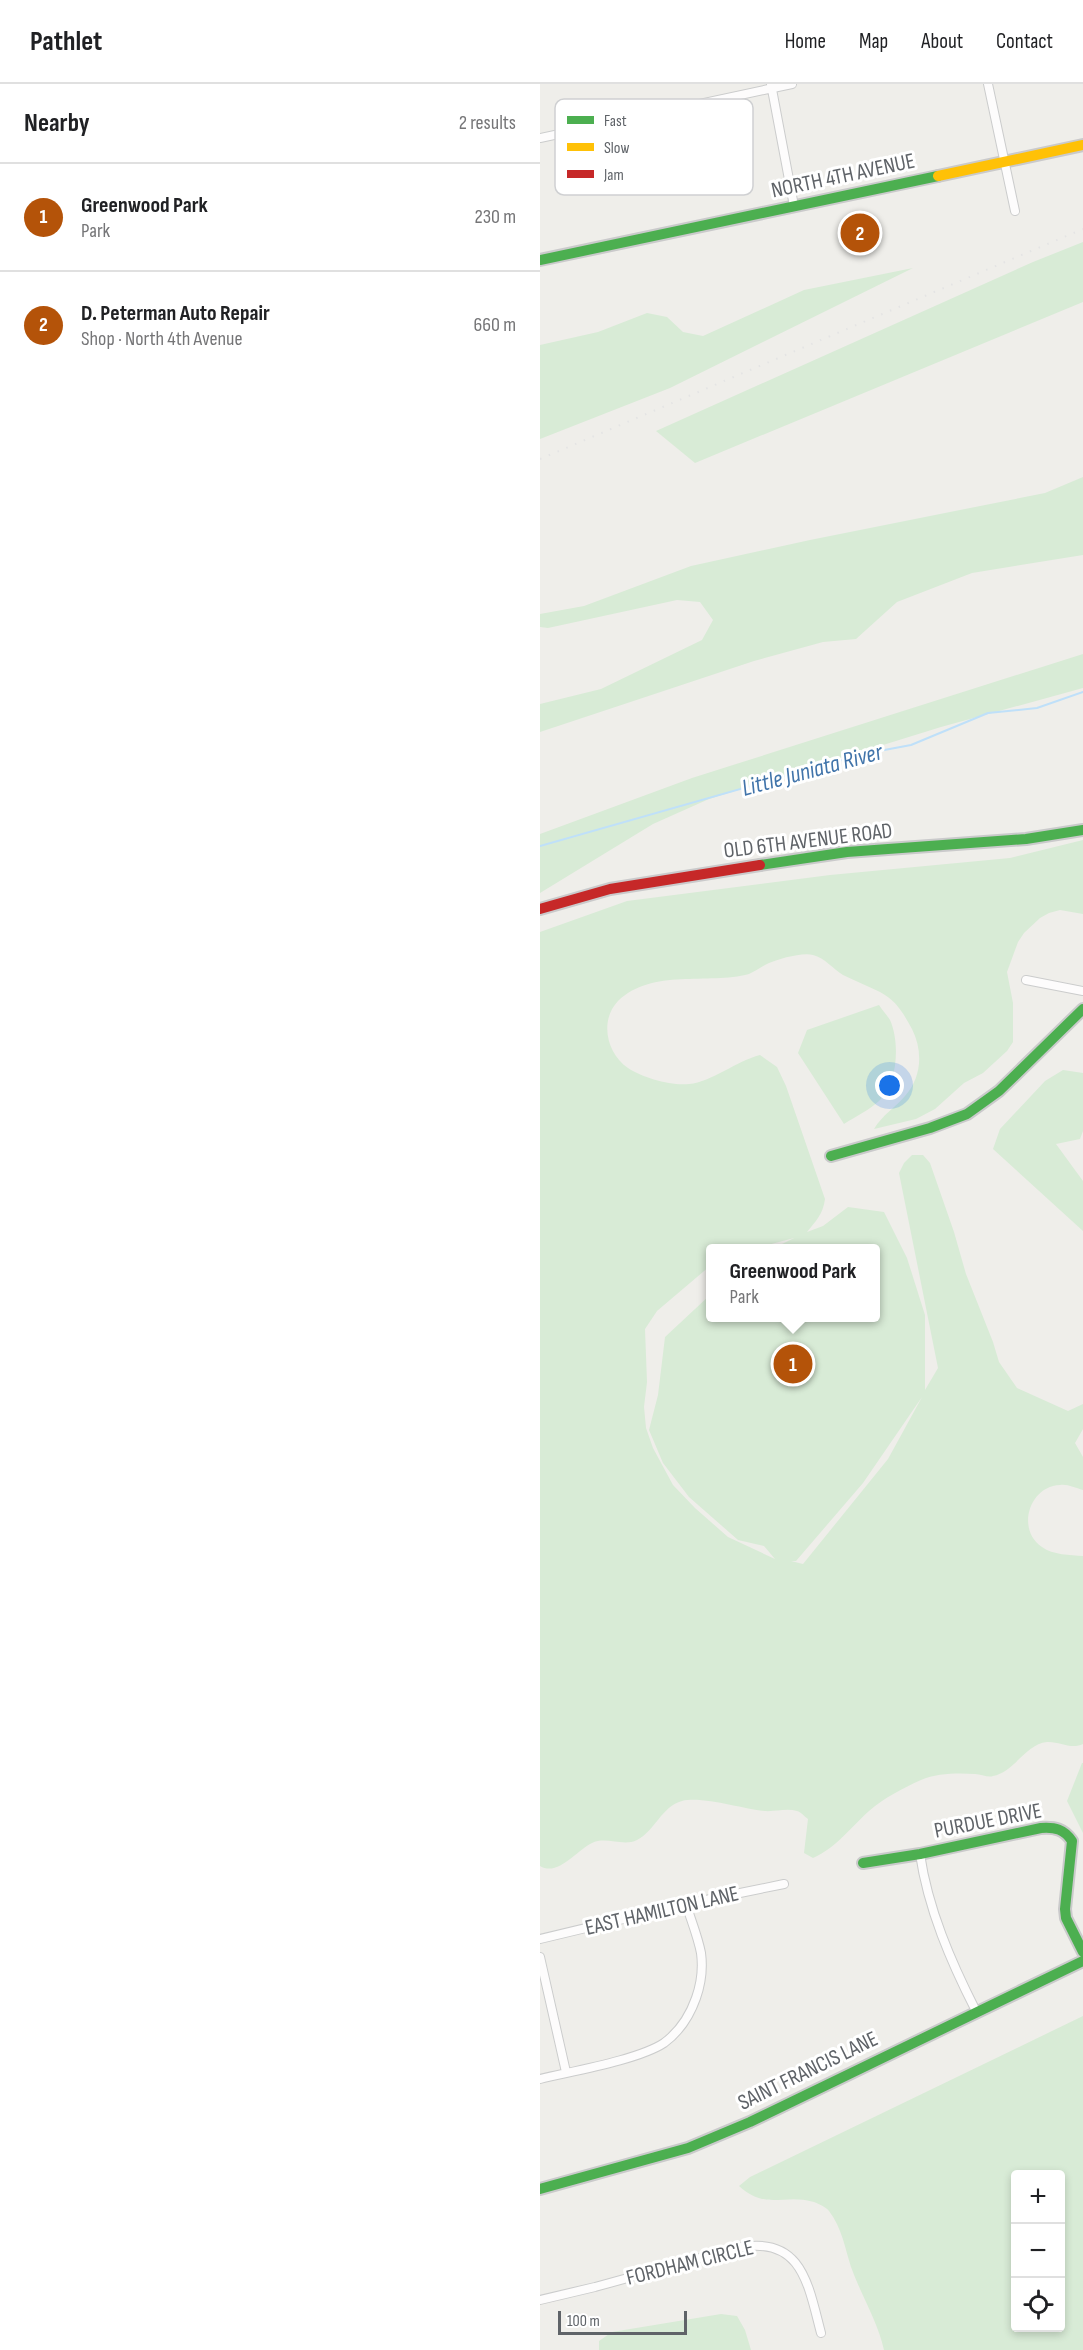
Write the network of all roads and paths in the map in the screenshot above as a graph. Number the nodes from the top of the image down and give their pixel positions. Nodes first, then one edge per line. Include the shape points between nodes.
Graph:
1 (792, 84) edge
2 (988, 84) edge
3 (772, 86) edge
4 (714, 99) edge
5 (555, 135) edge
6 (540, 138) edge
7 (1083, 145) edge
8 (1003, 161) junction
9 (794, 206) junction
10 (1015, 212) dead end
11 (540, 260) edge
12 (1083, 830) edge
13 (540, 909) edge
14 (1026, 980) dead end
15 (1083, 991) edge
16 (1083, 1010) edge
17 (831, 1156) dead end
18 (920, 1854) junction
19 (863, 1863) dead end
20 (784, 1884) dead end
21 (686, 1904) junction
22 (540, 1939) edge
23 (1083, 1952) edge
24 (540, 1957) edge
25 (1083, 1961) edge
26 (976, 2011) junction
27 (566, 2072) junction
28 (540, 2079) edge
29 (540, 2189) edge
30 (540, 2300) edge
31 (821, 2333) dead end

1 - 3 street
2 - 8 street
3 - 4 street
3 - 9 street
5 - 6 street
7 - 8 street, NORTH 4TH AVENUE
8 - 9 street, NORTH 4TH AVENUE
8 - 10 street
9 - 11 street, NORTH 4TH AVENUE
12 - 13 street, OLD 6TH AVENUE ROAD via 1026,839 805,858 609,889
14 - 15 street
16 - 17 street via 999,1091 967,1114
18 - 19 street, PURDUE DRIVE
18 - 23 street, PURDUE DRIVE via 1041,1828 1062,1829 1072,1841 1066,1918
18 - 26 street via 949,1953
20 - 21 street, EAST HAMILTON LANE
21 - 22 street, EAST HAMILTON LANE
21 - 27 street via 701,1953 702,1970 697,1996 685,2020 663,2043 640,2054
24 - 27 street
25 - 26 street, SAINT FRANCIS LANE
26 - 29 street, SAINT FRANCIS LANE via 750,2122 688,2148
27 - 28 street
30 - 31 street, FORDHAM CIRCLE via 736,2248 768,2245 789,2256 802,2272

